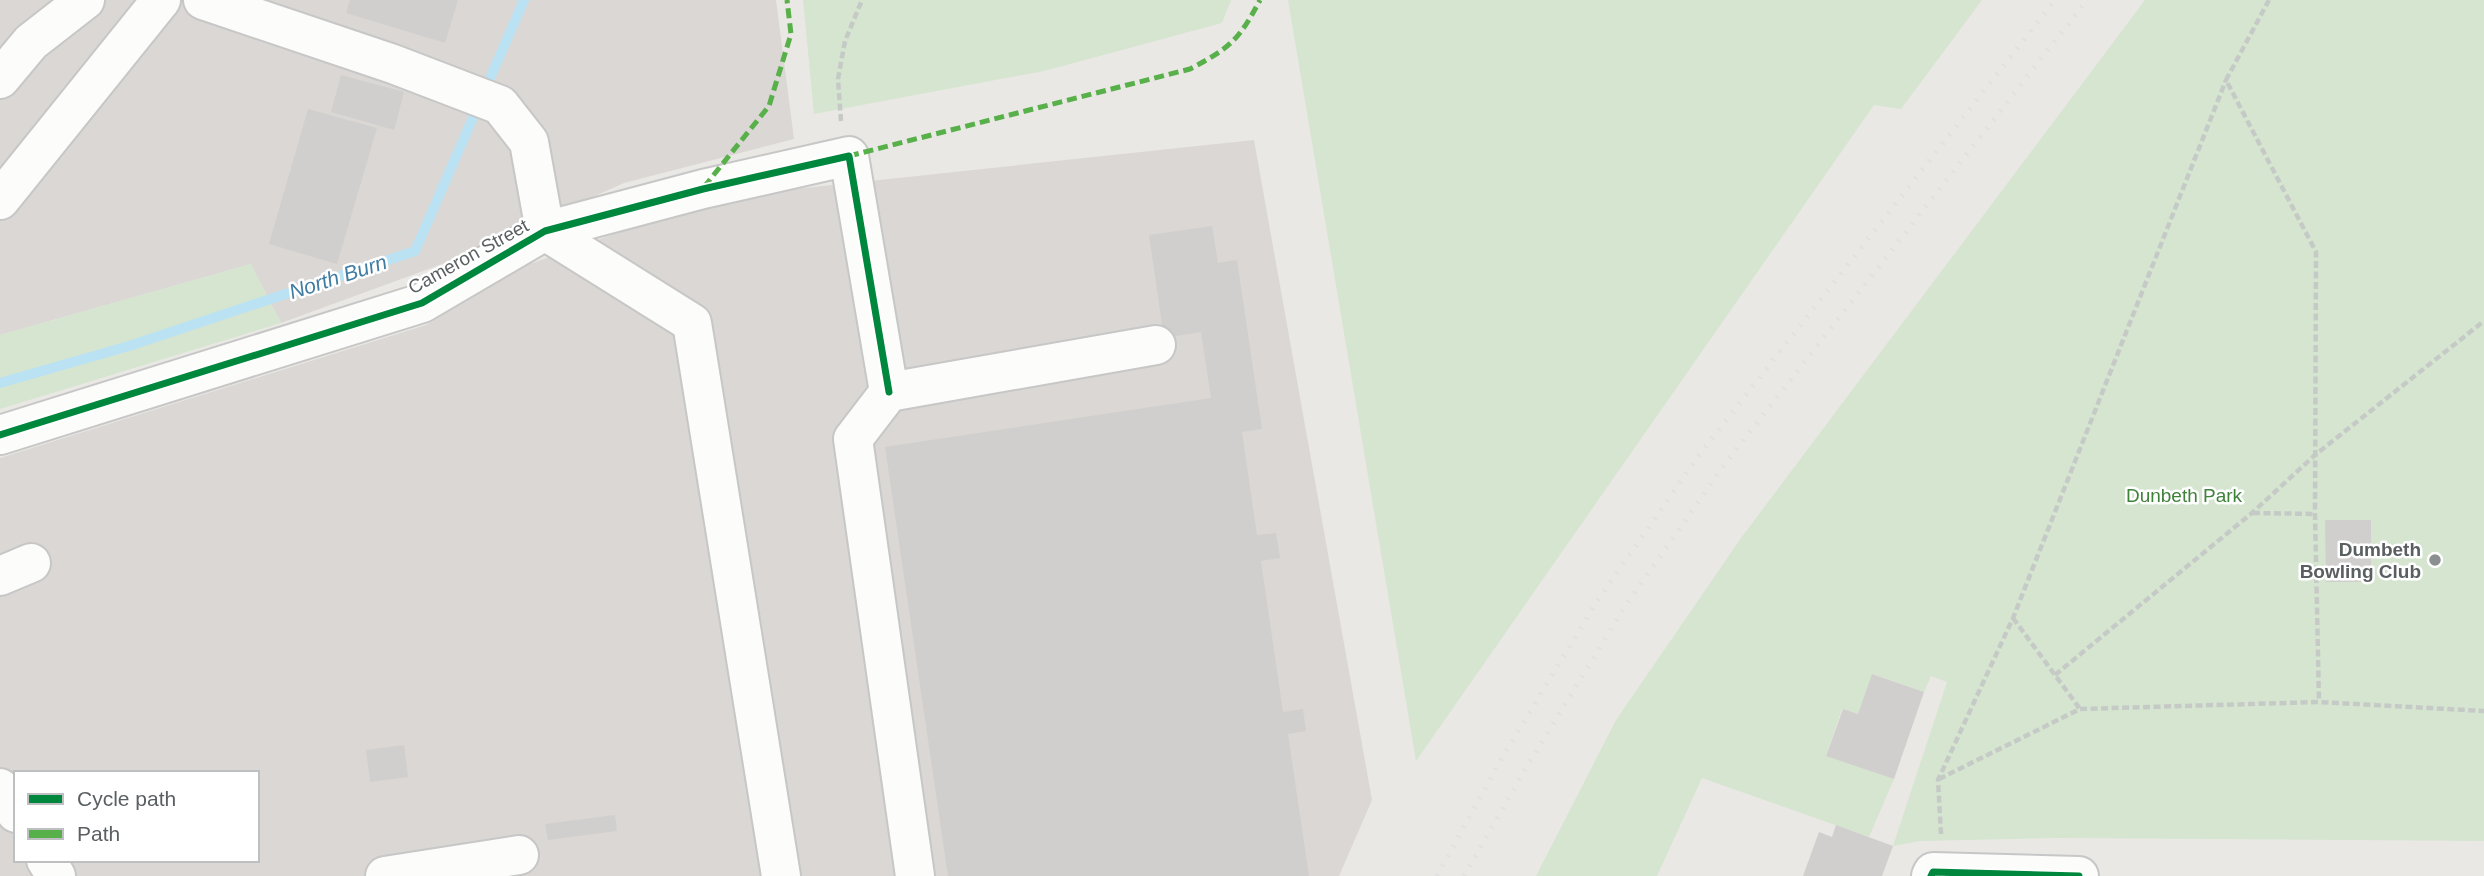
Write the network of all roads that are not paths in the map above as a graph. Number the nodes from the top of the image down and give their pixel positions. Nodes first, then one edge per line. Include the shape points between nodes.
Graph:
1 (85, 0) edge
2 (161, 0) edge
3 (203, 0) edge
4 (261, 9) edge
5 (0, 79) edge
6 (0, 200) edge
7 (545, 231) junction
8 (1156, 345) dead end
9 (889, 392) junction
10 (0, 435) edge
11 (0, 788) edge
12 (14, 810) edge
13 (519, 855) dead end
14 (1932, 874) edge
15 (385, 876) edge
16 (781, 876) edge
17 (915, 876) edge
18 (2079, 876) edge

1 - 5 street via 31,42
2 - 6 street
3 - 4 street
4 - 7 street via 500,105 529,142
7 - 9 street, Cameron Street via 849,156
7 - 10 street, Cameron Street via 422,303
7 - 16 street via 692,323
8 - 9 street
9 - 17 street via 853,439
11 - 12 street
13 - 15 street
14 - 18 street

